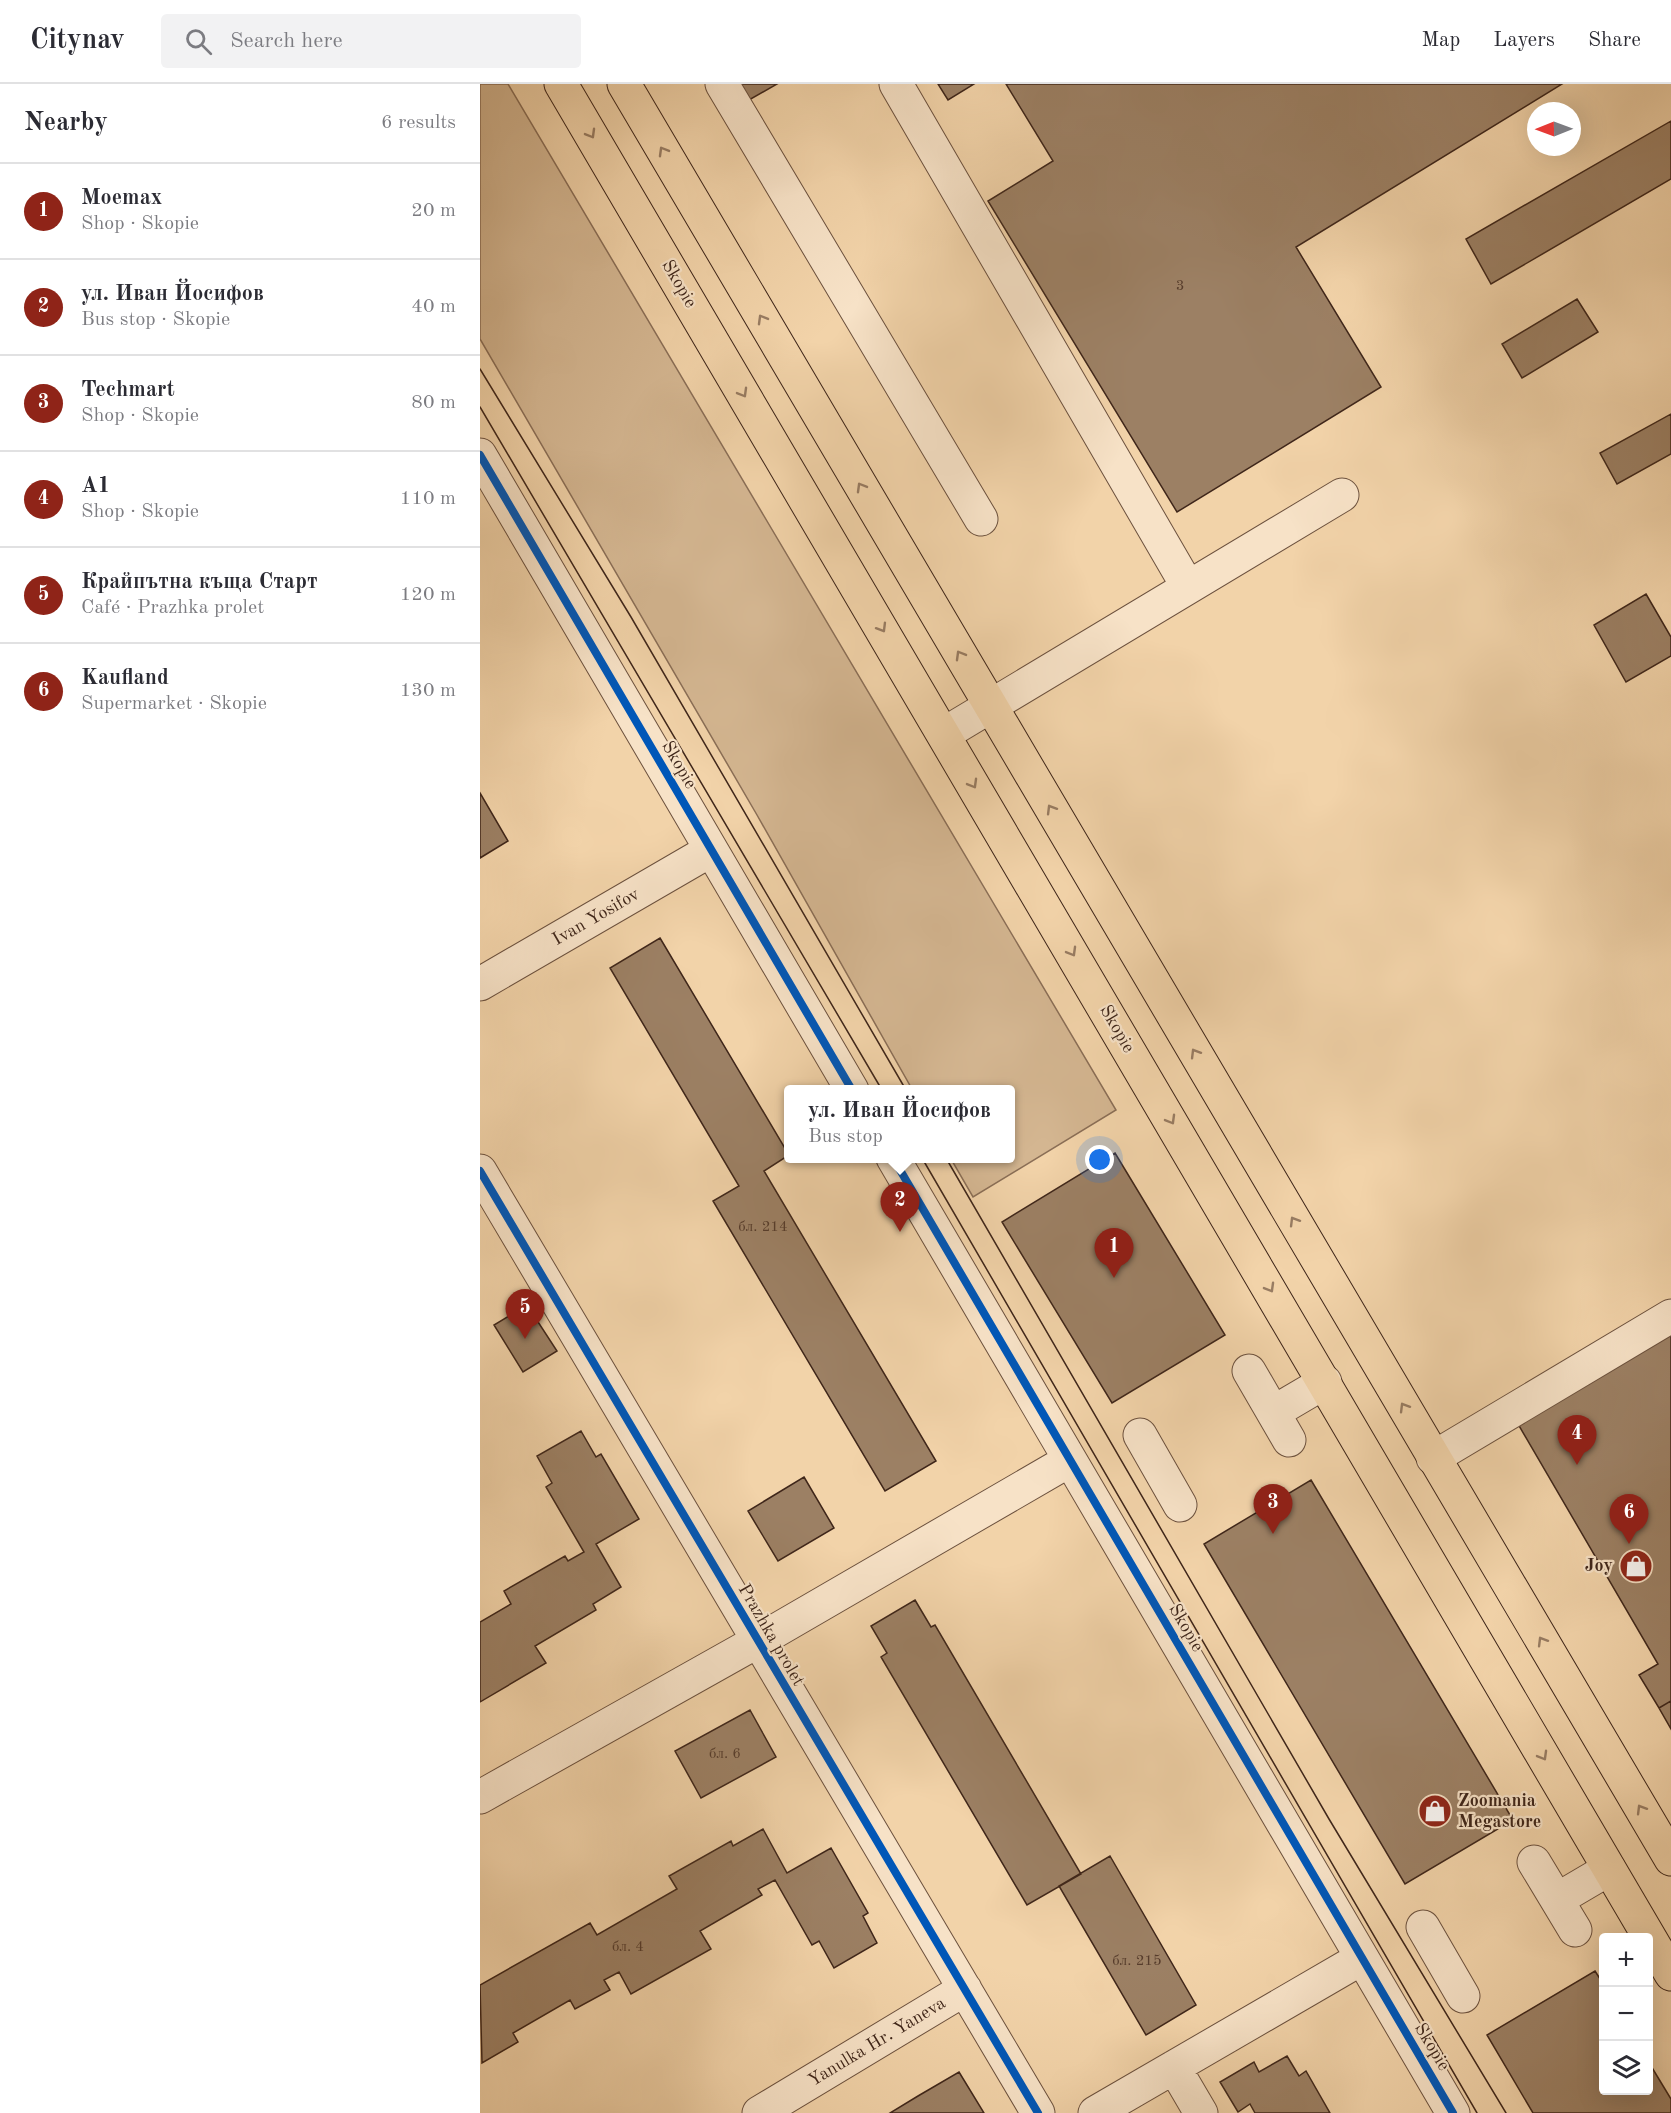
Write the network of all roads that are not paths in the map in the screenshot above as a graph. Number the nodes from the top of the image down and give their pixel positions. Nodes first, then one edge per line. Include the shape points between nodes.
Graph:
1 (561, 84) edge
2 (624, 84) edge
3 (722, 84) edge
4 (896, 84) edge
5 (480, 455) edge
6 (1342, 495) dead end
7 (981, 519) dead end
8 (1188, 587) junction
9 (990, 706) junction
10 (944, 734) junction
11 (711, 850) junction
12 (480, 984) edge
13 (850, 1085) edge
14 (896, 1163) edge
15 (480, 1171) edge
16 (1671, 1316) edge
17 (1249, 1371) dead end
18 (1325, 1382) junction
19 (1140, 1435) dead end
20 (1433, 1458) junction
21 (1070, 1460) junction
22 (1180, 1505) dead end
23 (758, 1641) junction
24 (480, 1797) edge
25 (1671, 1860) edge
26 (1534, 1862) dead end
27 (1609, 1869) junction
28 (1558, 1899) junction
29 (1423, 1927) dead end
30 (1575, 1930) dead end
31 (1362, 1958) junction
32 (1671, 1974) edge
33 (965, 1989) junction
34 (1462, 1996) dead end
35 (1174, 2067) junction
36 (759, 2113) edge
37 (1038, 2113) edge
38 (1095, 2113) edge
39 (1201, 2113) edge
40 (1453, 2113) edge

1 -> 10 main road, Skopie
9 -> 2 main road
3 - 7 street
4 - 8 street
5 - 11 street, Skopie
6 - 8 street
8 - 9 street
9 - 10 street
20 -> 9 main road
10 -> 18 main road, Skopie
11 - 12 street, Ivan Yosifov
11 - 13 street, Skopie
14 - 21 street, Skopie
15 - 23 street, Prazhka prolet
16 - 20 street
17 - 18 street via 1281,1426
18 -> 27 main road, Skopie
19 - 22 street
25 -> 20 main road
21 - 23 street
21 - 31 street, Skopie
23 - 24 street
23 - 33 street, Prazhka prolet
26 - 28 street
27 - 28 street
27 - 32 main road, Skopie
28 - 30 street
29 - 34 street
31 - 35 street
31 - 40 street, Skopie
33 - 36 street, Yanulka Hr. Yaneva
33 - 37 street, Prazhka prolet
35 - 38 street
35 - 39 street

